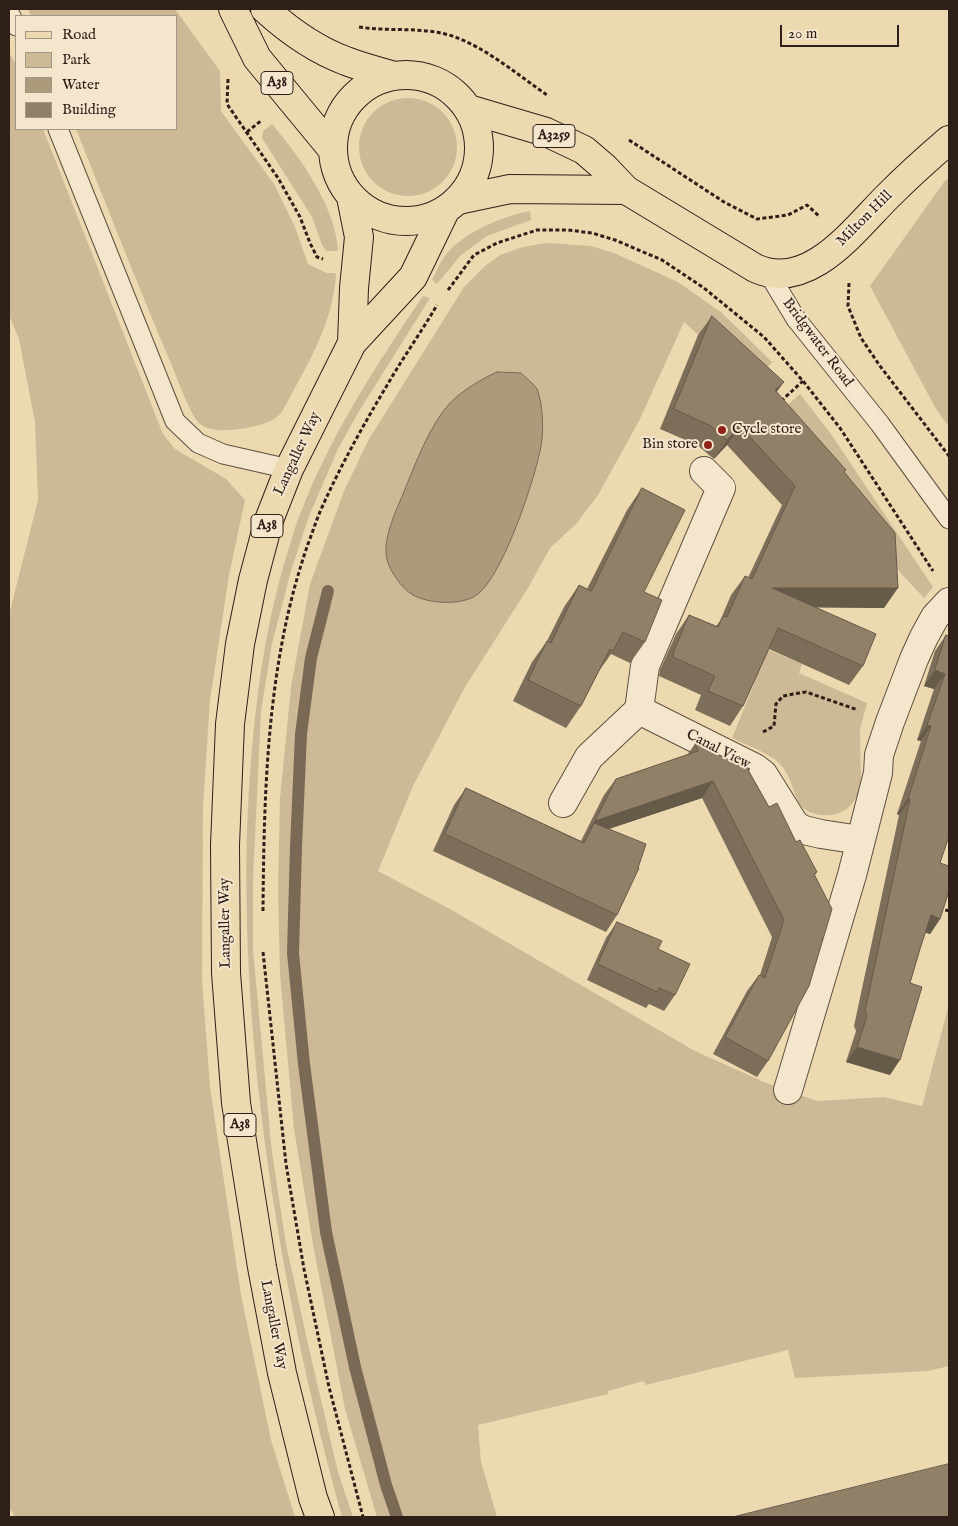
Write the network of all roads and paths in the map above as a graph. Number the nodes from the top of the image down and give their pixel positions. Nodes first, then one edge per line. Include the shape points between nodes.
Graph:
1 (233, 9) edge
2 (265, 9) edge
3 (9, 13) edge
4 (15, 24) edge
5 (352, 25) dead end
6 (246, 36) junction
7 (394, 76) junction
8 (550, 96) dead end
9 (468, 109) junction
10 (58, 130) edge
11 (949, 140) edge
12 (332, 149) junction
13 (626, 190) junction
14 (351, 197) junction
15 (452, 205) junction
16 (356, 262) junction
17 (769, 274) junction
18 (413, 277) junction
19 (441, 299) junction
20 (352, 343) junction
21 (803, 381) junction
22 (780, 401) edge
23 (289, 469) junction
24 (704, 471) dead end
25 (949, 519) edge
26 (936, 575) dead end
27 (949, 602) edge
28 (639, 710) junction
29 (890, 722) junction
30 (748, 765) junction
31 (563, 803) dead end
32 (860, 840) junction
33 (933, 906) edge
34 (949, 911) edge
35 (263, 912) dead end
36 (263, 949) dead end
37 (788, 1090) dead end
38 (320, 1517) edge
39 (363, 1517) edge

1 - 6 main road, A38
2 - 7 main road, A38 via 286,27 327,53
3 - 4 lane
5 - 8 path via 436,32 457,38 484,51
6 - 12 main road, A38 via 257,58
6 - 16 path via 228,71 228,104 278,178 318,257 337,263
7 - 9 main road, A38 via 428,78 444,85
7 - 12 main road, A38 via 377,80 350,101 340,115
9 - 13 main road, A3259 via 546,132 584,150
9 - 15 main road, A38 via 476,124 479,156 472,180
10 - 23 lane via 175,421 198,443 222,454
11 - 17 main road, Milton Hill via 822,259 791,272
12 - 14 main road, A38 via 341,182
13 - 15 main road via 510,189
13 - 17 main road, A3259
14 - 15 main road, A38 via 378,216 395,221 429,218
14 - 16 main road, Langaller Way / A38 via 358,237
15 - 18 main road, Langaller Way / A38
16 - 20 main road, Langaller Way / A38
17 - 25 lane, Bridgwater Road via 796,319 880,424
18 - 19 path
18 - 20 main road, Langaller Way / A38
19 - 21 path via 474,255 497,243 538,230 592,233 662,260 704,288 764,337
19 - 35 path via 355,441 322,506 297,577 279,654 269,745 263,838
20 - 23 main road, Langaller Way / A38
21 - 22 path
21 - 26 path via 840,428
23 - 38 main road, Langaller Way / A38 via 269,520 240,644 230,724 225,845 226,973 236,1103 262,1267 282,1373
24 - 28 street via 721,488 645,666
27 - 29 street via 935,617 924,637
28 - 30 street, Canal View
28 - 31 street via 588,757
29 - 30 path via 806,692 783,696 776,704 774,726 758,735
29 - 32 street via 879,755 878,773
30 - 32 street, Canal View via 763,774 795,825 812,832
32 - 37 street
33 - 34 path
36 - 39 path via 286,1164 304,1269 329,1387

